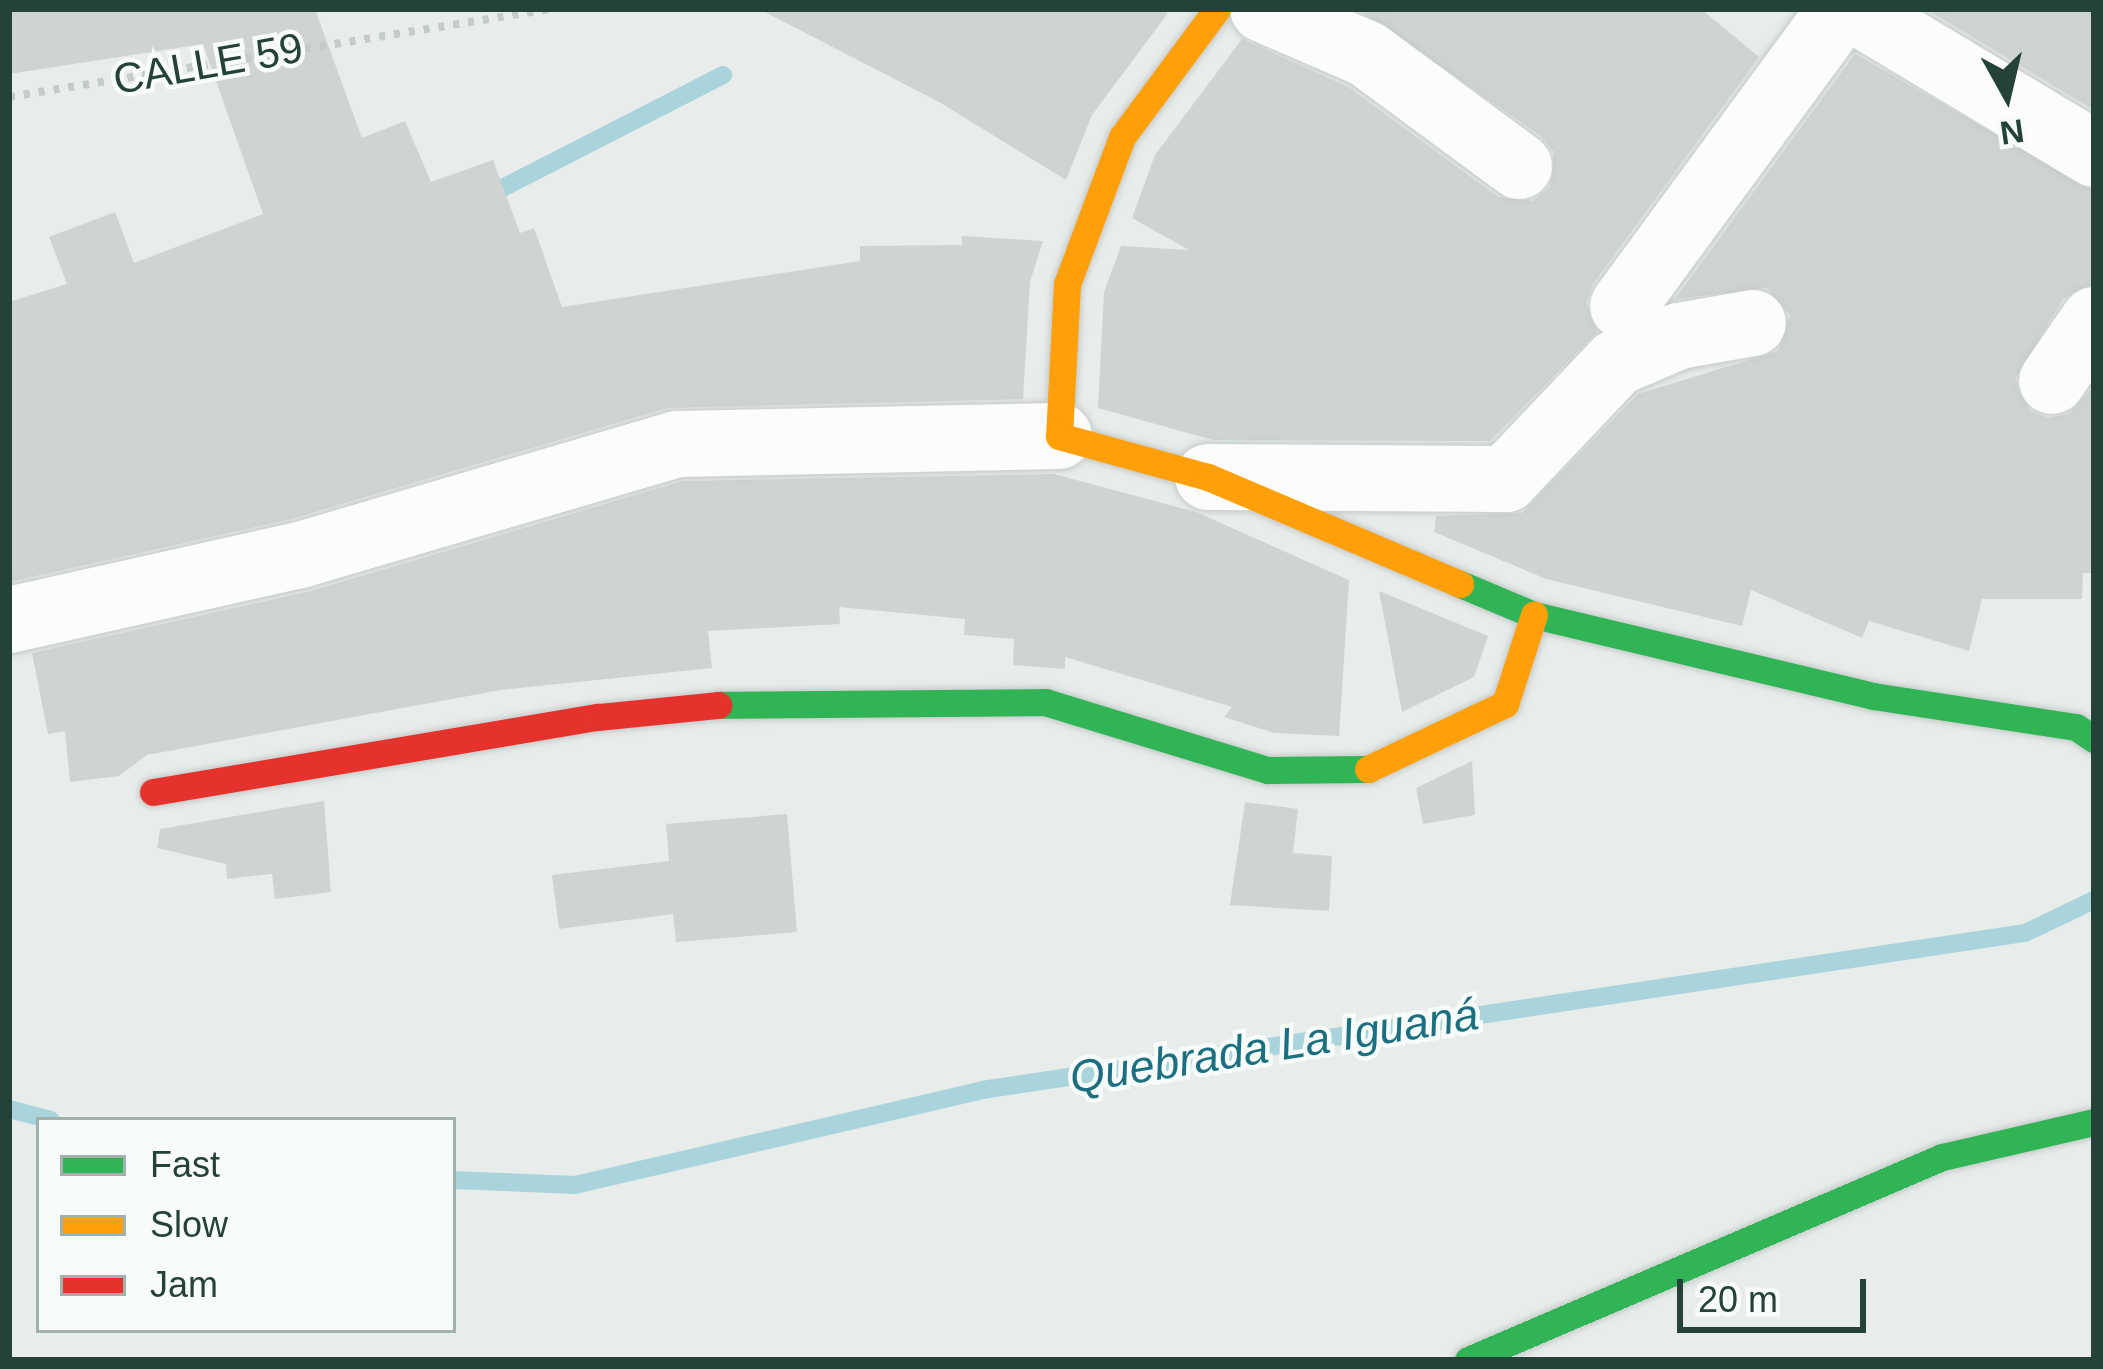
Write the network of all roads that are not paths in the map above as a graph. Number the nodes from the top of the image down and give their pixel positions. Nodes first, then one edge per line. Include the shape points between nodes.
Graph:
1 (1216, 9) edge
2 (1263, 9) edge
3 (1841, 9) edge
4 (1853, 9) edge
5 (2094, 154) edge
6 (1519, 166) dead end
7 (1623, 306) dead end
8 (2094, 320) edge
9 (1753, 322) dead end
10 (2052, 381) dead end
11 (1059, 436) junction
12 (1208, 477) junction
13 (1534, 614) junction
14 (9, 620) edge
15 (2085, 733) edge
16 (153, 792) dead end
17 (2094, 1123) edge
18 (1468, 1360) edge

1 - 11 street via 1123,137 1067,284
2 - 6 street via 1367,54
3 - 7 street
4 - 5 street
8 - 10 street
9 - 12 street via 1679,336 1616,363 1506,479
11 - 12 street
11 - 14 street via 677,444 300,555
12 - 13 street
13 - 15 street via 1873,695
13 - 16 street via 1505,704 1358,774 1268,770 1045,702 724,704 598,717
17 - 18 street via 1942,1157

